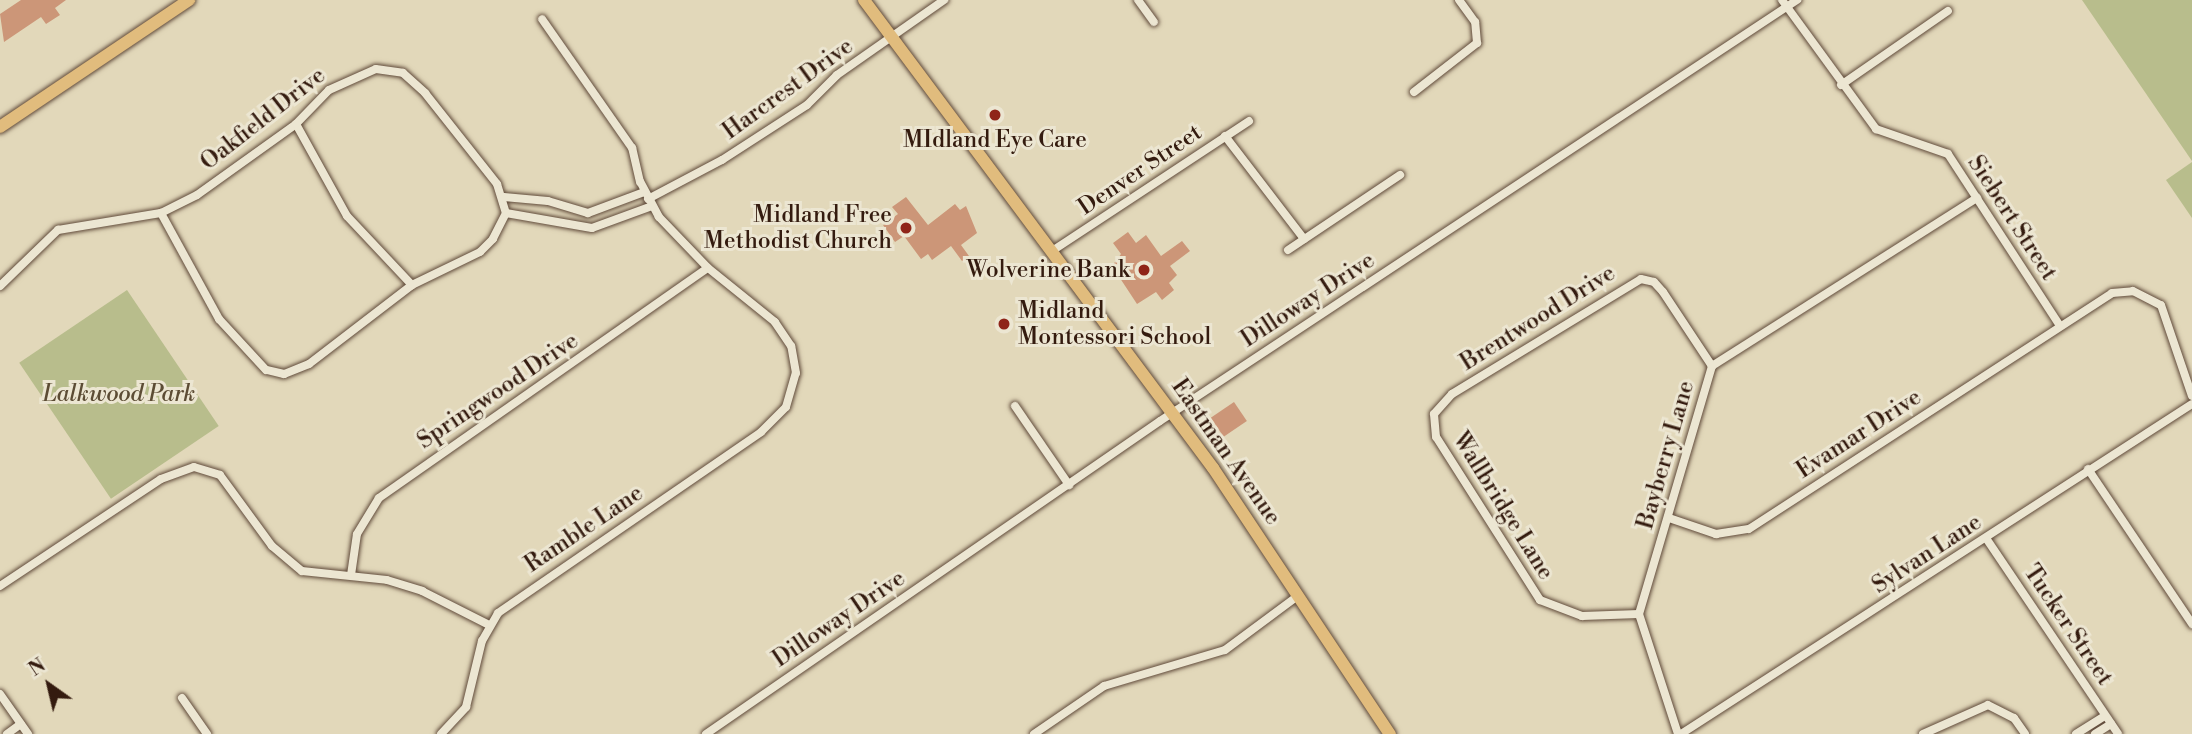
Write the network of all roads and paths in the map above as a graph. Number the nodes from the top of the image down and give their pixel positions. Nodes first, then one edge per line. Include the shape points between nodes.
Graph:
1 (189, 0) edge
2 (864, 0) edge
3 (944, 0) edge
4 (1138, 0) edge
5 (1459, 0) edge
6 (1797, 0) edge
7 (1785, 4) edge
8 (1948, 11) dead end
9 (542, 19) dead end
10 (1154, 22) dead end
11 (892, 37) junction
12 (1841, 85) junction
13 (1414, 92) dead end
14 (1249, 121) dead end
15 (296, 124) junction
16 (0, 127) edge
17 (1225, 135) junction
18 (1400, 174) dead end
19 (504, 197) junction
20 (1976, 198) junction
21 (648, 199) junction
22 (161, 213) junction
23 (506, 213) junction
24 (1304, 239) junction
25 (1288, 250) dead end
26 (1052, 251) junction
27 (708, 268) junction
28 (0, 270) edge
29 (9, 276) junction
30 (412, 285) junction
31 (0, 286) edge
32 (2060, 326) junction
33 (1712, 366) junction
34 (2192, 396) edge
35 (2192, 404) edge
36 (1015, 406) dead end
37 (1173, 413) junction
38 (1434, 414) joint
39 (2088, 469) junction
40 (1069, 485) junction
41 (1669, 517) junction
42 (1986, 538) junction
43 (351, 575) junction
44 (0, 586) edge
45 (1299, 595) junction
46 (1639, 614) junction
47 (2192, 624) edge
48 (489, 625) junction
49 (0, 694) edge
50 (182, 698) dead end
51 (2108, 720) junction
52 (21, 724) junction
53 (1946, 730) edge
54 (7, 734) edge
55 (27, 734) edge
56 (207, 734) edge
57 (440, 734) edge
58 (706, 734) edge
59 (1034, 734) edge
60 (1390, 734) edge
61 (1680, 734) edge
62 (1923, 734) edge
63 (2025, 734) edge
64 (2076, 734) edge
65 (2095, 734) edge
66 (2118, 734) edge

1 - 16 main road
2 - 11 main road, Eastman Avenue
3 - 11 street, Harcrest Drive
4 - 10 street
5 - 13 street via 1475,22 1477,43
6 - 7 street, Dilloway Drive
7 - 12 street, Siebert Street
7 - 37 street, Dilloway Drive
8 - 12 street
9 - 21 street via 632,148
11 - 21 street, Harcrest Drive via 837,75 807,105 722,160
11 - 26 main road, Eastman Avenue
12 - 20 street, Siebert Street via 1876,129 1948,155
14 - 17 street, Denver Street
15 - 19 street, Oakfield Drive via 344,80 376,69 403,73 425,93
15 - 22 street, Oakfield Drive via 224,178
15 - 30 street via 347,216
17 - 24 street
17 - 26 street, Denver Street
18 - 24 street
19 - 21 street via 539,199 588,213
19 - 23 street
20 - 32 street, Siebert Street
20 - 33 street, Bayberry Lane
21 - 23 street via 592,228
21 - 27 street
22 - 29 street, Oakfield Drive via 58,230
22 - 30 street via 209,305 266,370 284,374 309,364
23 - 30 street via 493,239 480,252
24 - 25 street
26 - 37 main road, Eastman Avenue
27 - 43 street, Springwood Drive via 379,498 356,534
27 - 48 street, Ramble Lane via 784,334 795,358 794,388 786,407 761,432 516,598
28 - 29 street
29 - 31 street, Oakfield Drive
32 - 34 street, Evamar Drive via 2112,293 2149,296 2169,321
32 - 41 street, Evamar Drive via 1749,529 1716,534
33 - 38 street, Brentwood Drive via 1663,292 1654,282 1641,279 1452,394
33 - 41 street, Bayberry Lane
35 - 39 street, Sylvan Lane
36 - 40 street
37 - 40 street, Dilloway Drive
37 - 45 main road, Eastman Avenue
38 - 46 street, Wallbridge Lane via 1436,437 1541,600 1582,616
39 - 42 street, Sylvan Lane
39 - 47 street
40 - 58 street, Dilloway Drive
41 - 46 street, Bayberry Lane
42 - 51 street, Tucker Street
42 - 61 street, Sylvan Lane
43 - 44 street via 302,571 272,546 220,475 194,467 177,470
43 - 48 street via 422,591
45 - 59 street via 1225,650 1114,682
45 - 60 main road, Eastman Avenue
46 - 61 street
48 - 57 street, Ramble Lane via 466,707
49 - 52 street
50 - 56 street
51 - 64 street
51 - 65 street
51 - 66 street, Tucker Street
52 - 54 street
52 - 55 street
53 - 62 street
53 - 63 street via 1988,705 2014,718

